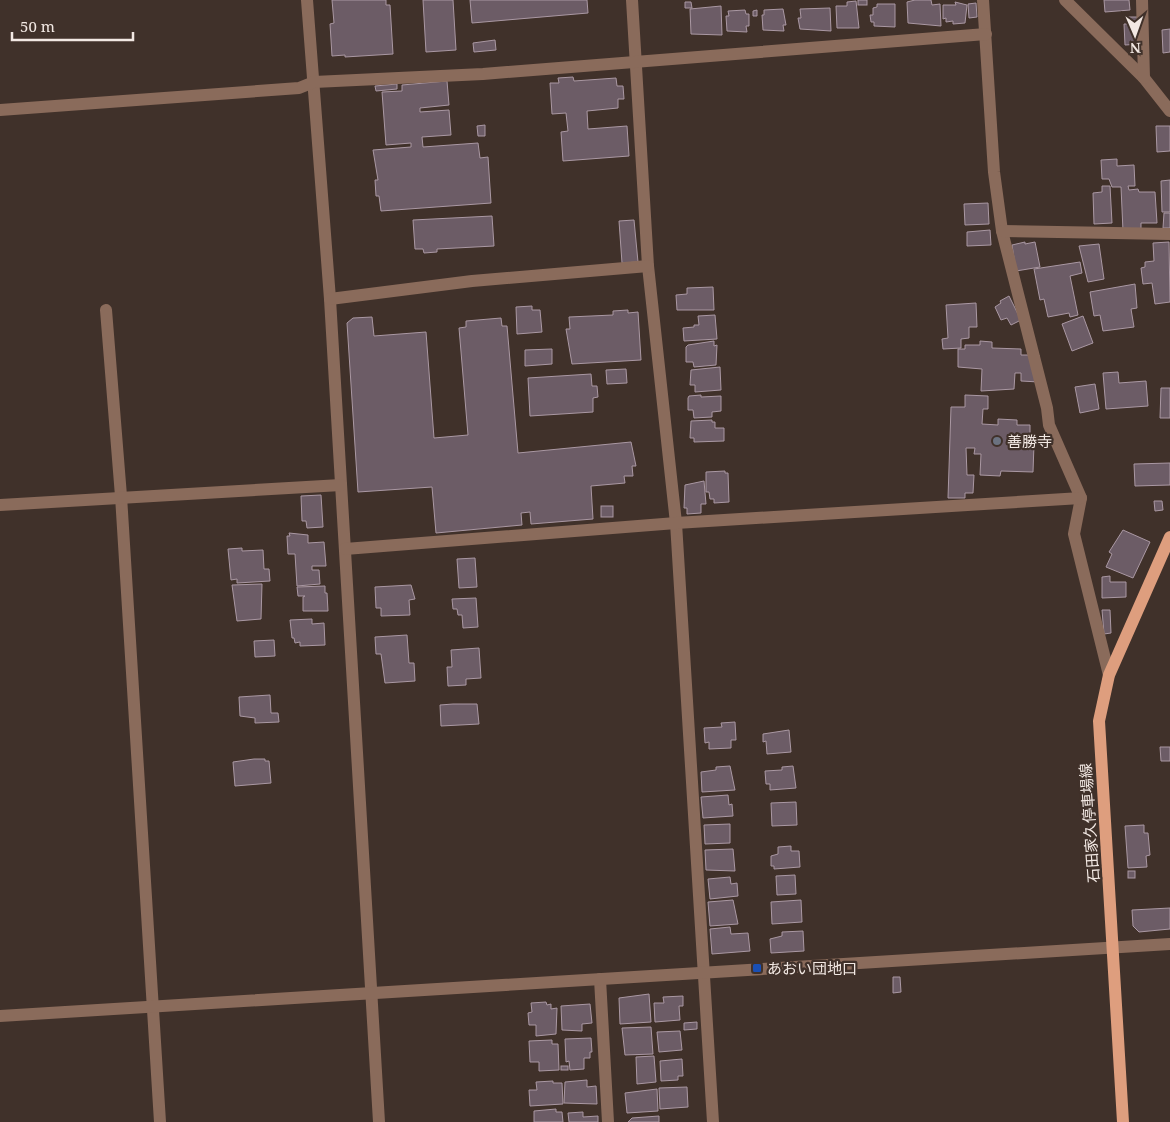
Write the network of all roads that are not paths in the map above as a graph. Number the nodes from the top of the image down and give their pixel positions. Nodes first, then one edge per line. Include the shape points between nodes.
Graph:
1 (307, 0) edge
2 (632, 0) edge
3 (983, 0) edge
4 (1065, 0) edge
5 (1142, 0) edge
6 (986, 34) junction
7 (635, 61) junction
8 (1144, 78) junction
9 (314, 82) junction
10 (0, 110) edge
11 (1170, 111) edge
12 (1002, 231) junction
13 (1170, 234) edge
14 (648, 266) junction
15 (330, 298) junction
16 (106, 310) dead end
17 (341, 484) junction
18 (121, 496) junction
19 (1081, 498) junction
20 (0, 505) edge
21 (676, 523) junction
22 (1170, 537) edge
23 (345, 549) junction
24 (1109, 675) junction
25 (1170, 944) edge
26 (1113, 947) junction
27 (704, 973) junction
28 (600, 979) junction
29 (371, 992) junction
30 (153, 1006) junction
31 (0, 1016) edge
32 (160, 1122) edge
33 (380, 1122) edge
34 (608, 1122) edge
35 (713, 1122) edge
36 (1123, 1122) edge

1 - 9 street
2 - 7 street
3 - 6 street
4 - 8 street
5 - 8 street
6 - 7 street
6 - 12 street via 994,172
7 - 9 street via 484,74
7 - 14 street
8 - 11 street
9 - 10 street via 299,88
9 - 15 street
12 - 13 street
12 - 19 street via 1049,425
14 - 15 street via 472,281
14 - 21 street
15 - 17 street
16 - 18 street
17 - 18 street
17 - 23 street
18 - 20 street
18 - 30 street
19 - 21 street
19 - 24 street via 1074,534
21 - 23 street
21 - 27 street
22 - 24 main road, 石田家久停車場線
23 - 29 street
24 - 26 main road, 石田家久停車場線 via 1099,721
25 - 26 street
26 - 27 street
26 - 36 main road, 石田家久停車場線
27 - 28 street
27 - 35 street
28 - 29 street
28 - 34 street
29 - 30 street
29 - 33 street
30 - 31 street
30 - 32 street

